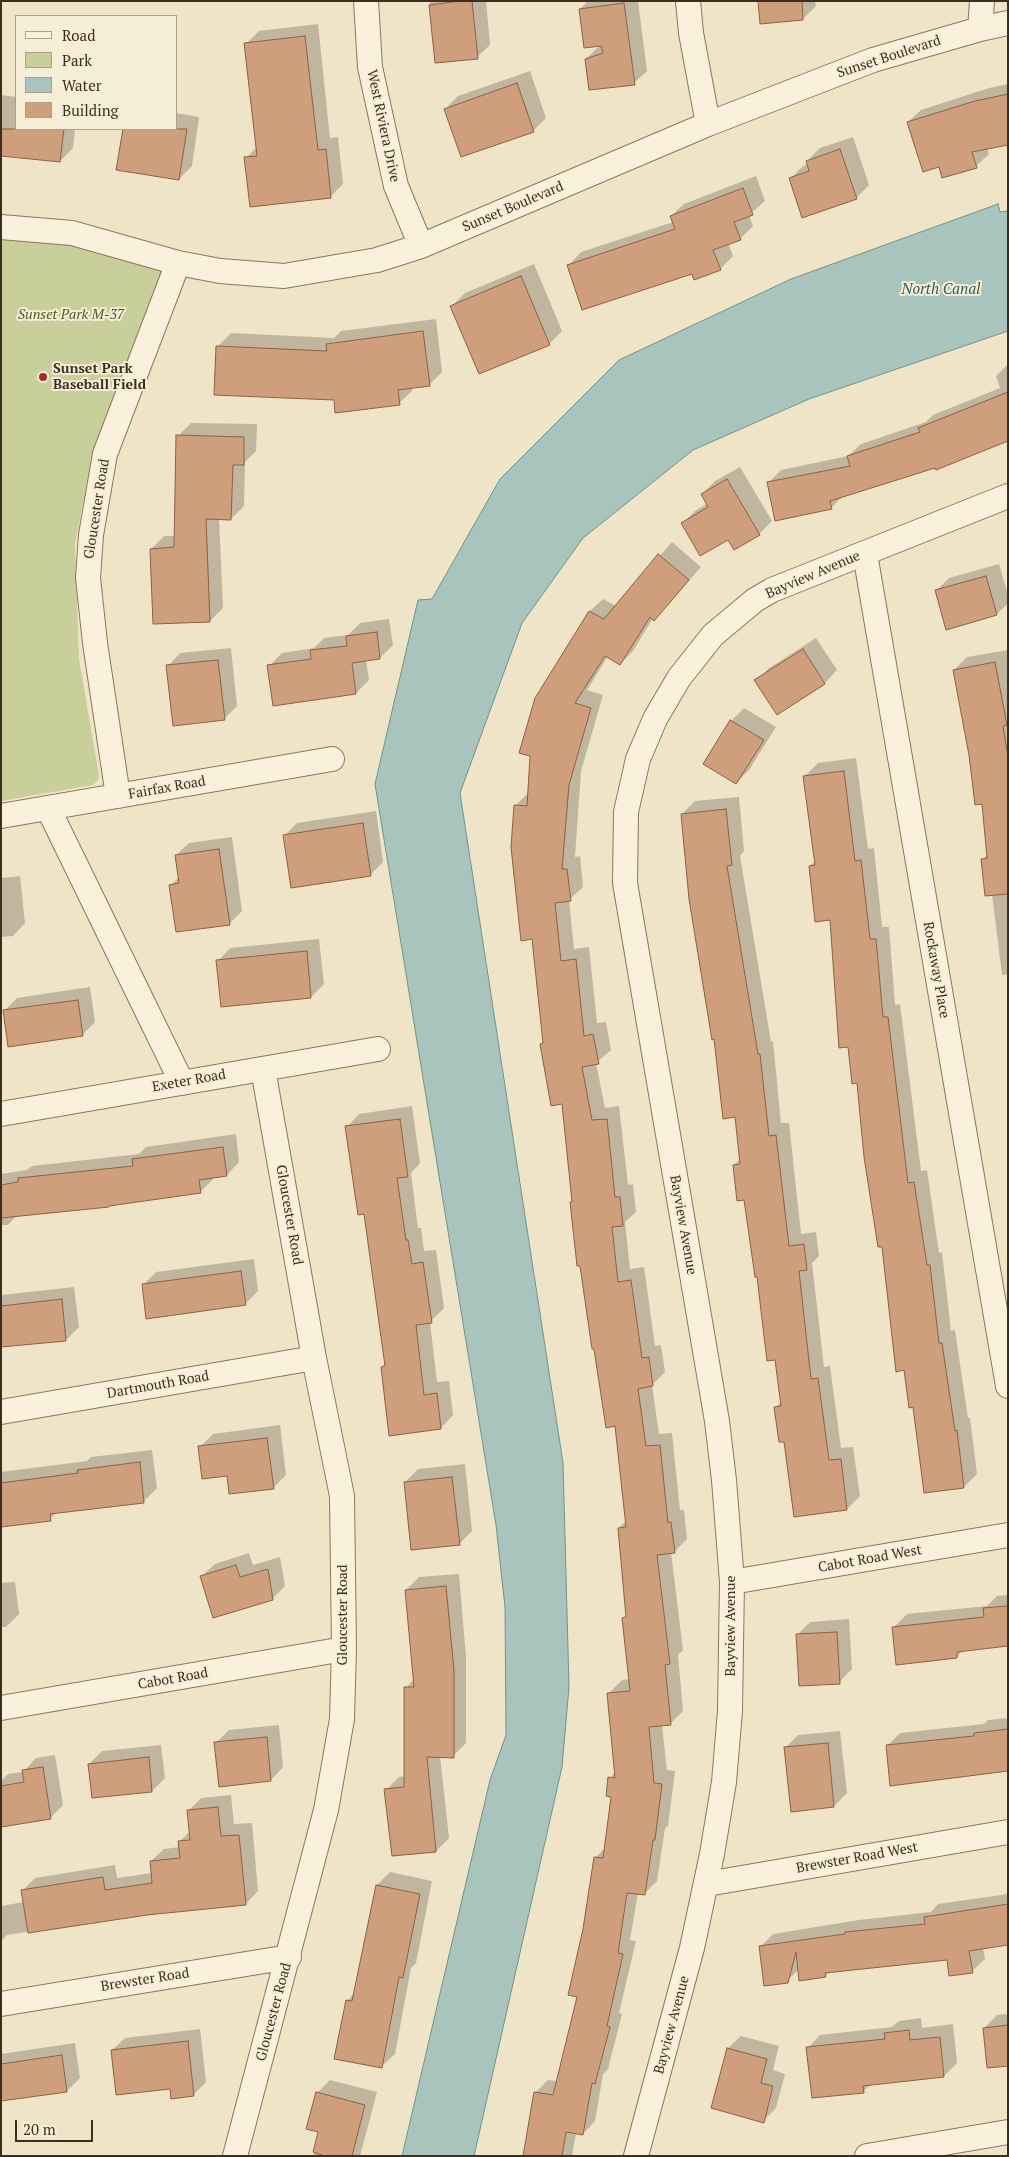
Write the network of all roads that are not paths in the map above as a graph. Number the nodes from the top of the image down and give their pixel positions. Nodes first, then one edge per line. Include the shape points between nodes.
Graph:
1 (366, 1) edge
2 (688, 1) edge
3 (982, 1) edge
4 (1008, 23) edge
5 (980, 29) junction
6 (708, 124) junction
7 (1, 227) edge
8 (421, 246) junction
9 (178, 263) junction
10 (1008, 496) edge
11 (865, 554) junction
12 (332, 759) dead end
13 (118, 796) junction
14 (48, 808) junction
15 (1, 816) edge
16 (378, 1049) dead end
17 (263, 1068) junction
18 (182, 1083) junction
19 (1, 1114) edge
20 (314, 1358) junction
21 (1008, 1386) edge
22 (1, 1412) edge
23 (1008, 1535) edge
24 (732, 1582) junction
25 (344, 1649) junction
26 (1, 1708) edge
27 (1008, 1832) edge
28 (707, 1884) junction
29 (289, 1956) junction
30 (1, 2004) edge
31 (1008, 2132) edge
32 (235, 2156) edge
33 (636, 2156) edge
34 (866, 2156) edge

1 - 8 street, West Riviera Drive via 370,68 396,186
2 - 6 street
3 - 5 street
4 - 5 street, Sunset Boulevard
5 - 6 street, Sunset Boulevard via 873,60
6 - 8 street, Sunset Boulevard
7 - 9 street, Sunset Boulevard via 72,233
8 - 9 street, Sunset Boulevard via 377,260 284,276 220,271
9 - 13 street, Gloucester Road via 105,454 91,536 88,578
10 - 11 street, Bayview Avenue
11 - 21 street, Rockaway Place
11 - 24 street, Bayview Avenue via 772,590 754,600 713,635 679,678 655,719 638,759 626,812 625,883 716,1421
12 - 13 street, Fairfax Road
13 - 14 street, Fairfax Road
14 - 15 street, Fairfax Road
14 - 18 street
16 - 17 street, Exeter Road
17 - 18 street, Exeter Road
17 - 20 street, Gloucester Road
18 - 19 street, Exeter Road
20 - 22 street, Dartmouth Road
20 - 25 street, Gloucester Road via 342,1496
23 - 24 street, Cabot Road West
24 - 28 street, Bayview Avenue via 730,1711 724,1782
25 - 26 street, Cabot Road
25 - 29 street, Gloucester Road via 342,1719 326,1810
27 - 28 street, Brewster Road West
28 - 33 street, Bayview Avenue
29 - 30 street, Brewster Road
29 - 32 street, Gloucester Road
31 - 34 street

